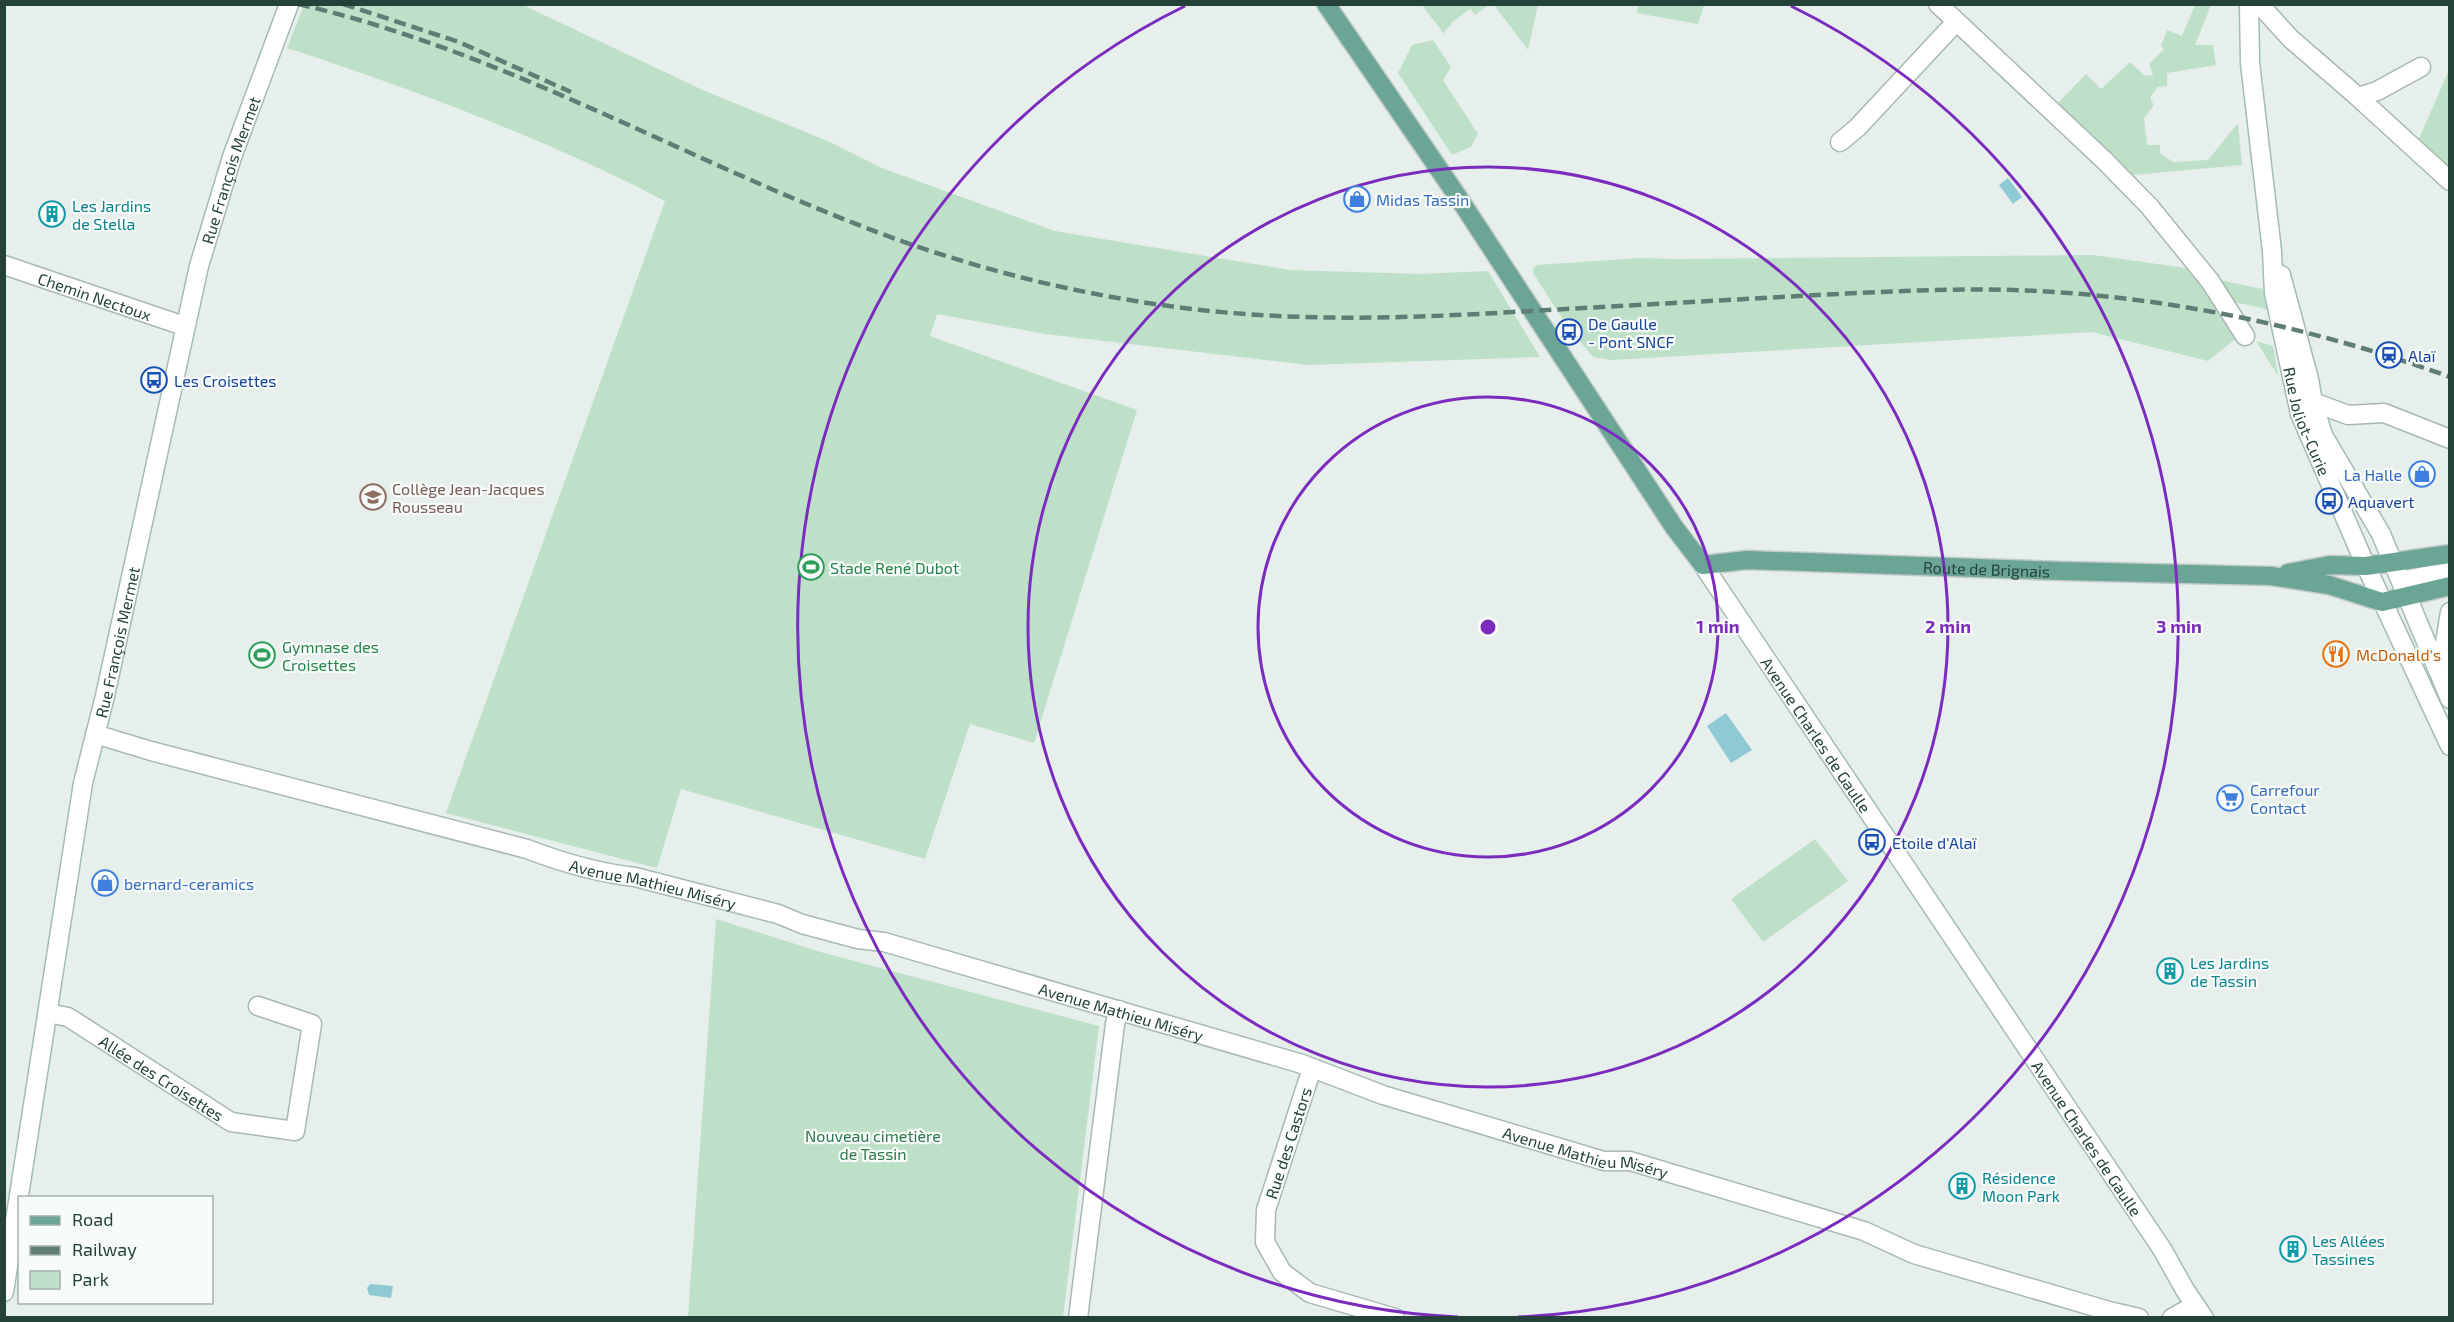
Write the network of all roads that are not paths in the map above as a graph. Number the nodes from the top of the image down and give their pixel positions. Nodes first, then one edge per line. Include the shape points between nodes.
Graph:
1 (289, 4) edge
2 (1326, 4) edge
3 (1938, 4) edge
4 (2249, 4) edge
5 (2259, 4) edge
6 (1956, 22) junction
7 (2421, 67) dead end
8 (2358, 97) junction
9 (1840, 142) dead end
10 (2450, 181) edge
11 (2272, 251) junction
12 (4, 265) edge
13 (184, 327) junction
14 (2245, 336) dead end
15 (2313, 402) junction
16 (2450, 439) edge
17 (2450, 554) edge
18 (2394, 562) junction
19 (1703, 565) junction
20 (2366, 566) junction
21 (2450, 571) edge
22 (2271, 576) junction
23 (2450, 586) edge
24 (2405, 589) junction
25 (2382, 602) junction
26 (2450, 612) edge
27 (2450, 661) edge
28 (2450, 699) edge
29 (95, 734) junction
30 (2450, 746) edge
31 (258, 1006) dead end
32 (1119, 1010) junction
33 (48, 1013) junction
34 (1312, 1068) junction
35 (19, 1196) edge
36 (18, 1204) edge
37 (4, 1293) edge
38 (2199, 1311) edge
39 (1078, 1317) edge
40 (1395, 1317) edge
41 (2139, 1317) edge
42 (2172, 1317) edge

1 - 13 street, Rue François Mermet via 232,157
2 - 19 main road, Avenue Charles de Gaulle
3 - 6 street
4 - 11 street, Rue Joliot-Curie via 2251,71
5 - 8 street via 2291,39
6 - 9 street
6 - 14 street via 2149,206 2210,281
7 - 8 street via 2378,91
8 - 10 street
11 - 15 street, Rue Joliot-Curie via 2287,291
11 - 20 street, Rue Joliot-Curie via 2274,293 2300,414
12 - 13 street, Chemin Nectoux
13 - 29 street, Rue François Mermet
15 - 16 street via 2348,415 2384,412
15 - 18 street, Rue Joliot-Curie via 2323,435
17 - 18 main road, Route de Brignais
18 - 20 main road, Route de Brignais
18 - 24 street, Rue Joliot-Curie
19 - 22 main road, Route de Brignais via 1747,560
19 - 38 street, Avenue Charles de Gaulle via 2162,1249
20 - 22 main road, Route de Brignais via 2330,565
20 - 25 street, Rue Joliot-Curie
21 - 24 street
22 - 25 main road, Route de Brignais via 2329,585
23 - 24 main road, Route de Brignais
24 - 25 main road, Route de Brignais
24 - 28 street, Rue Joliot-Curie
25 - 30 street, Rue Joliot-Curie
26 - 27 street via 2445,643
29 - 32 street, Avenue Mathieu Miséry via 592,869 778,914 858,939 884,942
29 - 33 street, Rue François Mermet via 77,814
31 - 33 street, Allée des Croisettes via 312,1024 295,1131 231,1122 68,1017
32 - 34 street, Avenue Mathieu Miséry
32 - 39 street
33 - 35 street, Rue François Mermet
34 - 40 street, Rue des Castors via 1266,1210 1265,1242 1282,1272 1310,1293
34 - 41 street, Avenue Mathieu Miséry via 1394,1098 1604,1161 1630,1161 1864,1231 1914,1254
36 - 37 street, Rue François Mermet
38 - 42 street

